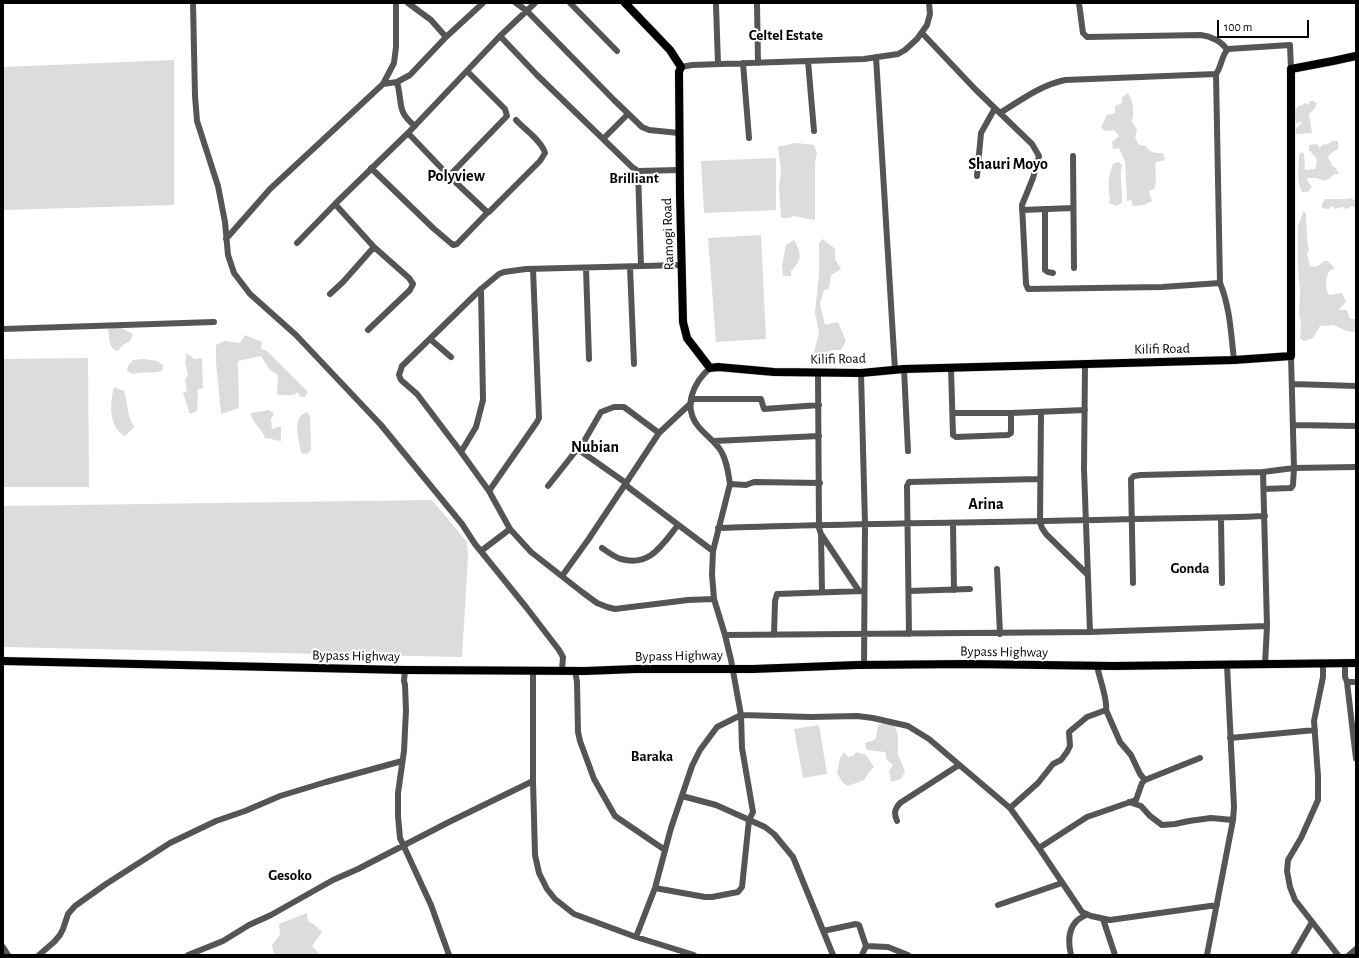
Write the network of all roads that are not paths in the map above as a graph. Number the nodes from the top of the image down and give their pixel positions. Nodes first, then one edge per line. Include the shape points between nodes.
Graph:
1 (192, 3) edge
2 (396, 3) edge
3 (408, 3) edge
4 (483, 3) edge
5 (516, 3) edge
6 (535, 3) edge
7 (570, 3) edge
8 (929, 3) edge
9 (1078, 3) edge
10 (629, 4) edge
11 (756, 4) edge
12 (716, 5) dead end
13 (527, 11) junction
14 (922, 33) junction
15 (500, 36) junction
16 (446, 37) junction
17 (1226, 50) junction
18 (616, 51) dead end
19 (1356, 56) edge
20 (876, 57) junction
21 (808, 61) junction
22 (743, 63) junction
23 (758, 63) junction
24 (718, 64) junction
25 (681, 67) junction
26 (1291, 69) junction
27 (466, 72) junction
28 (1216, 74) junction
29 (397, 82) junction
30 (383, 84) junction
31 (997, 110) junction
32 (628, 114) junction
33 (516, 120) dead end
34 (415, 126) junction
35 (814, 131) dead end
36 (408, 133) junction
37 (679, 133) junction
38 (749, 138) dead end
39 (603, 139) junction
40 (1073, 156) dead end
41 (371, 168) junction
42 (679, 170) junction
43 (638, 171) junction
44 (449, 176) junction
45 (977, 176) dead end
46 (335, 204) junction
47 (1073, 208) junction
48 (1045, 209) junction
49 (1022, 210) junction
50 (488, 212) junction
51 (226, 239) junction
52 (297, 243) dead end
53 (374, 247) junction
54 (682, 265) junction
55 (641, 266) junction
56 (630, 267) junction
57 (586, 268) junction
58 (1074, 268) dead end
59 (533, 269) junction
60 (1053, 272) dead end
61 (1220, 283) junction
62 (480, 289) junction
63 (330, 294) dead end
64 (214, 322) dead end
65 (3, 329) edge
66 (368, 330) dead end
67 (430, 339) junction
68 (1291, 356) junction
69 (451, 357) dead end
70 (589, 358) dead end
71 (1234, 360) junction
72 (634, 364) dead end
73 (1086, 364) junction
74 (710, 368) junction
75 (951, 368) junction
76 (904, 369) junction
77 (895, 370) junction
78 (818, 372) junction
79 (861, 373) junction
80 (1292, 384) junction
81 (1356, 386) edge
82 (691, 401) junction
83 (819, 405) junction
84 (1085, 410) junction
85 (1041, 412) junction
86 (954, 413) junction
87 (1011, 413) junction
88 (1293, 425) junction
89 (1356, 426) edge
90 (659, 433) junction
91 (819, 436) junction
92 (714, 441) junction
93 (578, 450) junction
94 (908, 451) dead end
95 (461, 452) junction
96 (1356, 467) edge
97 (1294, 468) junction
98 (1263, 472) junction
99 (1040, 479) junction
100 (626, 483) junction
101 (730, 484) junction
102 (820, 484) junction
103 (548, 486) dead end
104 (1264, 489) junction
105 (489, 491) junction
106 (1265, 516) junction
107 (1220, 518) junction
108 (1131, 519) junction
109 (1085, 521) junction
110 (1040, 522) junction
111 (908, 523) junction
112 (865, 524) junction
113 (953, 524) junction
114 (678, 525) junction
115 (819, 525) junction
116 (718, 528) junction
117 (510, 529) junction
118 (821, 534) junction
119 (602, 548) dead end
120 (481, 551) junction
121 (713, 551) junction
122 (997, 569) dead end
123 (1087, 574) junction
124 (562, 576) junction
125 (1222, 583) dead end
126 (1133, 584) dead end
127 (970, 589) dead end
128 (954, 590) junction
129 (862, 591) junction
130 (909, 591) junction
131 (822, 592) junction
132 (714, 599) junction
133 (1267, 626) junction
134 (1090, 632) junction
135 (865, 634) junction
136 (909, 634) junction
137 (1000, 634) junction
138 (726, 635) junction
139 (774, 635) junction
140 (3, 661) edge
141 (1323, 663) junction
142 (1356, 663) edge
143 (1345, 664) junction
144 (864, 665) junction
145 (1227, 665) junction
146 (1265, 665) junction
147 (1097, 666) junction
148 (732, 668) junction
149 (405, 670) junction
150 (533, 670) junction
151 (562, 670) junction
152 (575, 671) junction
153 (1347, 682) junction
154 (1356, 682) edge
155 (1106, 710) junction
156 (741, 714) junction
157 (1315, 730) junction
158 (1230, 738) junction
159 (1200, 758) dead end
160 (1356, 759) edge
161 (402, 761) junction
162 (959, 765) junction
163 (1145, 780) junction
164 (533, 781) junction
165 (682, 796) junction
166 (1129, 802) junction
167 (1010, 808) junction
168 (749, 820) junction
169 (1233, 820) junction
170 (897, 821) dead end
171 (403, 846) junction
172 (1039, 848) junction
173 (665, 850) junction
174 (1062, 883) junction
175 (655, 888) junction
176 (998, 905) dead end
177 (1217, 905) junction
178 (1086, 915) junction
179 (1103, 919) junction
180 (1312, 922) junction
181 (823, 931) junction
182 (636, 937) junction
183 (866, 946) junction
184 (3, 947) edge
185 (1356, 949) edge
186 (8, 955) edge
187 (39, 955) edge
188 (188, 955) edge
189 (449, 955) edge
190 (694, 955) edge
191 (833, 955) edge
192 (862, 955) edge
193 (908, 955) edge
194 (1071, 955) edge
195 (1115, 955) edge
196 (1207, 955) edge
197 (1293, 955) edge
198 (1338, 955) edge
199 (1349, 955) edge

1 - 51 street via 198,121 218,186
2 - 30 street via 394,63
3 - 16 street via 431,20
4 - 16 street
5 - 13 street
6 - 13 street
7 - 18 street
8 - 14 street via 930,14
9 - 17 street via 1085,36 1200,35 1213,38
10 - 25 main road via 670,50
11 - 23 street
12 - 24 street
13 - 15 street
13 - 32 street
14 - 20 street via 898,54
14 - 31 street
15 - 27 street
15 - 39 street
16 - 29 street via 410,75
17 - 26 street via 1290,45
17 - 28 street
19 - 26 main road
20 - 21 street
20 - 77 street
21 - 23 street
21 - 35 street
22 - 23 street
22 - 24 street
22 - 38 street
24 - 25 street
25 - 37 main road, Ramogi Road
26 - 68 main road
27 - 34 street
27 - 44 street via 505,109 507,116
28 - 31 street via 1065,80 1051,83
28 - 61 street
29 - 30 street
29 - 34 street via 402,111 406,119
30 - 51 street via 270,189
31 - 45 street via 981,134
31 - 49 street via 1032,144 1039,156
32 - 37 street via 646,129
32 - 39 street
33 - 50 street via 538,142 545,153
34 - 36 street
36 - 41 street
36 - 44 street
37 - 42 main road, Ramogi Road
39 - 43 street
40 - 47 street
41 - 46 street
41 - 50 street via 453,246
42 - 43 street
42 - 54 main road, Ramogi Road
43 - 55 street
44 - 50 street
46 - 52 street
46 - 53 street
47 - 48 street
47 - 58 street
48 - 49 street
48 - 60 street via 1046,270
49 - 61 street via 1028,289 1162,287
51 - 120 street via 231,266 239,281 296,335 381,425
53 - 63 street
53 - 66 street via 413,284 410,290
54 - 55 street
54 - 74 main road, Ramogi Road via 684,328 687,338
55 - 56 street
56 - 57 street
56 - 72 street
57 - 59 street
57 - 70 street
59 - 62 street via 504,272
59 - 105 street via 538,418
61 - 71 street via 1230,321
62 - 67 street
62 - 95 street via 483,400 476,427
64 - 65 street
67 - 69 street
67 - 95 street via 402,366 399,376 417,394
68 - 71 main road, Kilifi Road
68 - 80 street
71 - 73 main road, Kilifi Road
73 - 75 main road, Kilifi Road
73 - 84 street
74 - 78 main road, Kilifi Road
74 - 82 street via 693,389
75 - 76 main road, Kilifi Road
75 - 86 street
76 - 77 main road, Kilifi Road
76 - 94 street
77 - 79 main road, Kilifi Road
78 - 79 main road, Kilifi Road
78 - 83 street
79 - 112 street
80 - 81 street
80 - 88 street
82 - 83 street via 761,399 764,409
82 - 90 street
82 - 92 street via 693,418
83 - 91 street
84 - 85 street
84 - 109 street
85 - 87 street
85 - 99 street
86 - 87 street
86 - 87 street via 953,433 956,436 1008,435 1011,431
88 - 89 street
88 - 97 street
90 - 93 street via 624,407 614,407 601,412
90 - 100 street
91 - 92 street
91 - 102 street
92 - 101 street via 722,452
93 - 100 street
93 - 103 street
95 - 105 street
96 - 97 street
97 - 98 street
97 - 104 street via 1292,488
98 - 104 street
98 - 108 street via 1134,476 1130,484
99 - 110 street
99 - 111 street via 909,482
100 - 114 street
100 - 124 street
101 - 102 street
101 - 116 street
102 - 115 street
104 - 106 street
105 - 117 street
106 - 107 street
106 - 133 street
107 - 108 street
107 - 125 street
108 - 109 street
108 - 126 street
109 - 110 street
109 - 123 street
110 - 113 street
110 - 123 street via 1046,534
111 - 112 street
111 - 113 street
111 - 130 street
112 - 115 street
112 - 129 street
113 - 128 street
114 - 119 street via 658,551 644,559 621,559
114 - 121 street
115 - 116 street
115 - 118 street
116 - 121 street
117 - 120 street
117 - 124 street via 531,552
118 - 129 street
118 - 131 street
120 - 151 street via 559,650 563,657
121 - 132 street
122 - 137 street
123 - 134 street
124 - 132 street via 597,603 612,608
127 - 128 street
128 - 130 street
129 - 131 street
129 - 135 street
130 - 136 street
131 - 139 street via 776,594
132 - 138 street
133 - 134 street
133 - 146 street
134 - 137 street
135 - 136 street
135 - 139 street
135 - 144 street
136 - 137 street
138 - 139 street
138 - 148 street
140 - 149 main road, Bypass Highway
141 - 143 main road, Bypass Highway
141 - 146 main road, Bypass Highway
141 - 157 street via 1324,677 1316,711
142 - 143 main road, Bypass Highway
143 - 153 street
144 - 147 main road, Bypass Highway
144 - 148 main road, Bypass Highway
145 - 146 main road, Bypass Highway
145 - 147 main road, Bypass Highway
145 - 158 street
147 - 155 street
148 - 152 main road, Bypass Highway
148 - 156 street
149 - 150 main road, Bypass Highway
149 - 161 street via 406,710
150 - 151 main road, Bypass Highway
150 - 164 street
151 - 152 main road, Bypass Highway
152 - 173 street via 578,732 594,779 615,816
153 - 154 street
153 - 160 street
155 - 163 street via 1120,742 1131,755
155 - 167 street via 1087,717 1069,732 1070,746 1064,756
156 - 162 street via 874,718 908,726 929,739
156 - 165 street via 717,727 708,737 692,766
156 - 168 street via 742,748 753,808
157 - 158 street
157 - 180 street via 1318,800 1288,860 1287,870 1295,900
158 - 169 street via 1234,784
159 - 163 street
161 - 171 street via 398,816
161 - 187 street via 280,796 216,821 170,843 75,906 68,914 60,934
162 - 167 street
162 - 170 street via 900,803 894,814
163 - 166 street via 1137,799
164 - 171 street
164 - 182 street via 535,855 539,873 547,889 574,914
165 - 168 street via 716,805
165 - 173 street
166 - 169 street via 1141,806 1162,824 1210,818
166 - 172 street via 1087,817
167 - 172 street
168 - 175 street via 742,887 738,892 705,897
168 - 181 street via 769,830 791,853
169 - 177 street
171 - 188 street via 332,880 223,941
171 - 189 street via 431,905
172 - 174 street
173 - 175 street
174 - 176 street
174 - 178 street
175 - 182 street
177 - 179 street
177 - 196 street
178 - 179 street
178 - 194 street via 1078,918 1072,929 1069,942
179 - 195 street
180 - 197 street
180 - 198 street
181 - 183 street via 859,925
181 - 191 street
182 - 190 street
183 - 192 street
183 - 193 street via 888,947
184 - 186 street
185 - 199 street

